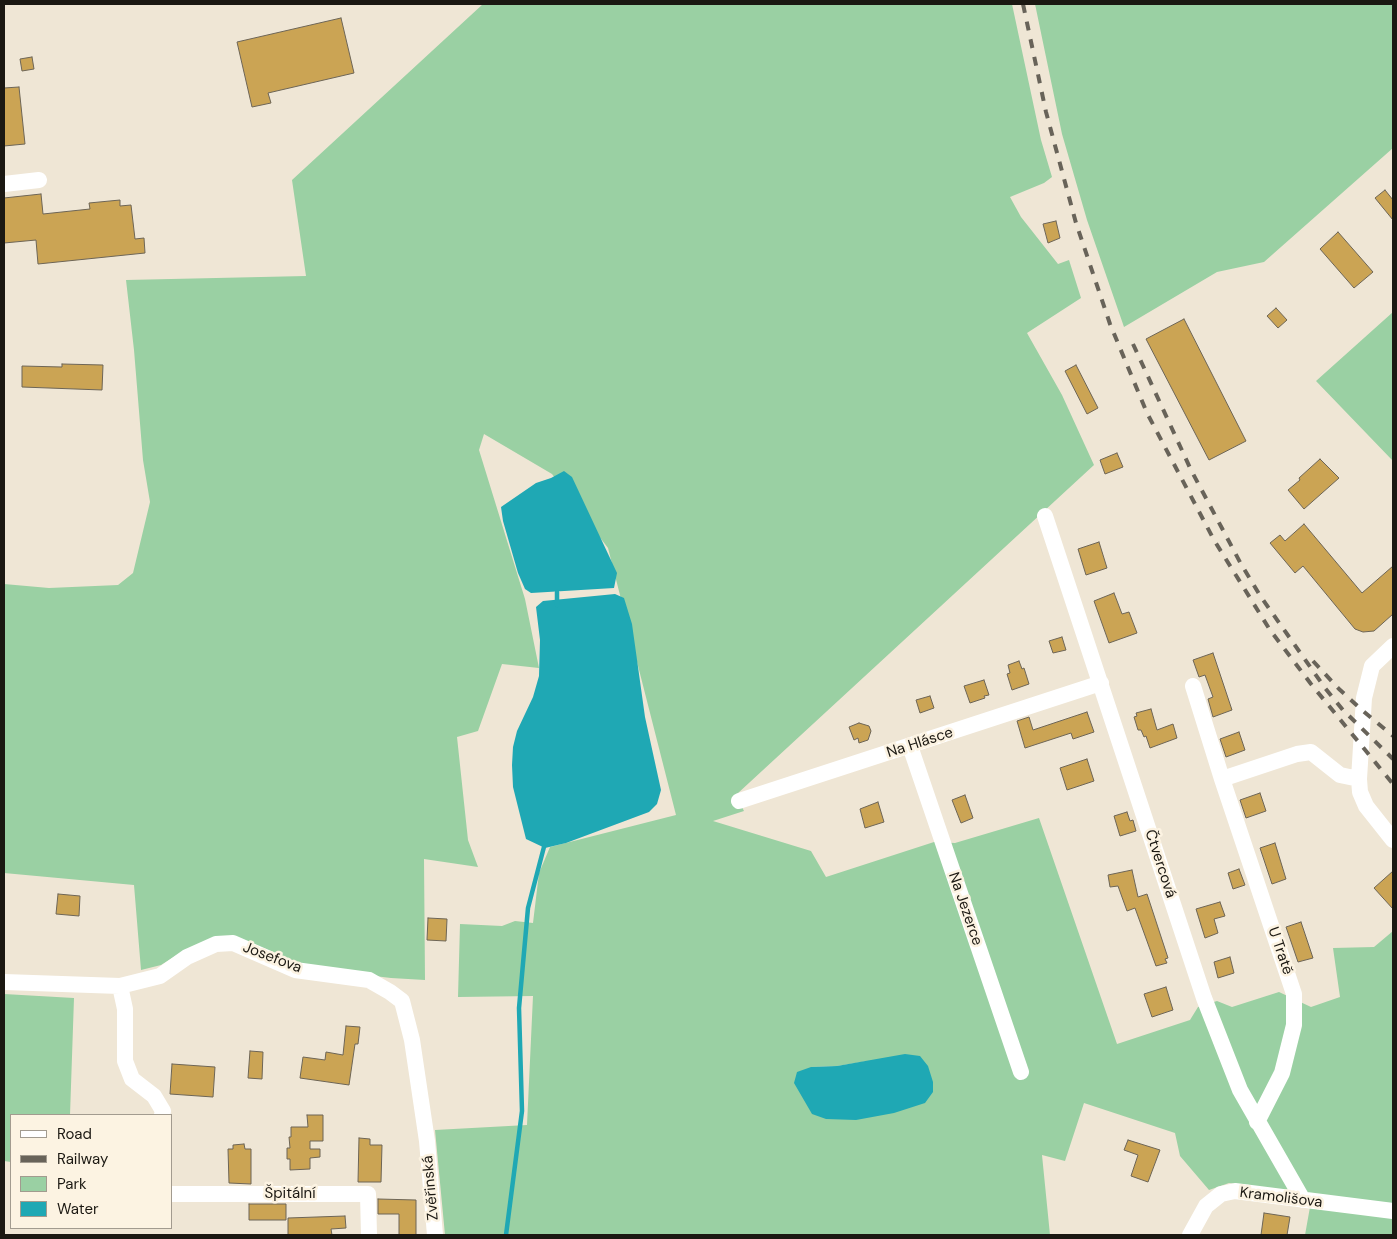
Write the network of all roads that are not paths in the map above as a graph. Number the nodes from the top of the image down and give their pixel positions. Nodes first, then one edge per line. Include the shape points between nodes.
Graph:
1 (39, 180) dead end
2 (4, 184) edge
3 (1045, 516) dead end
4 (1393, 646) edge
5 (1101, 683) junction
6 (1193, 686) dead end
7 (910, 746) junction
8 (1359, 778) junction
9 (1222, 779) junction
10 (738, 802) dead end
11 (1393, 840) edge
12 (4, 982) edge
13 (120, 986) junction
14 (1021, 1072) dead end
15 (162, 1114) edge
16 (1257, 1122) junction
17 (427, 1141) joint
18 (172, 1194) edge
19 (1303, 1200) junction
20 (1393, 1211) edge
21 (370, 1235) edge
22 (435, 1235) edge
23 (1190, 1235) edge

1 - 2 street
3 - 5 street, Čtvercová
4 - 8 street via 1372,666 1364,698
5 - 7 street, Na Hlásce
5 - 16 street, Čtvercová via 1204,998 1240,1090
6 - 9 street, U Tratě
7 - 10 street, Na Hlásce
7 - 14 street, Na Jezerce
8 - 9 street via 1340,775 1311,752
8 - 11 street via 1366,806
9 - 16 street, U Tratě via 1294,994 1294,1025 1282,1073
12 - 13 street, Josefova
13 - 15 street via 125,1009 124,1061 132,1079 154,1096
13 - 17 street, Josefova via 160,976 187,957 216,944 233,943 295,970 369,980 402,1001 412,1040
16 - 19 street, Čtvercová
17 - 22 street, Zvěřinská
18 - 21 street, Špitální via 368,1194
19 - 20 street, Kramolišova
19 - 23 street, Kramolišova via 1235,1191 1221,1194 1206,1206

